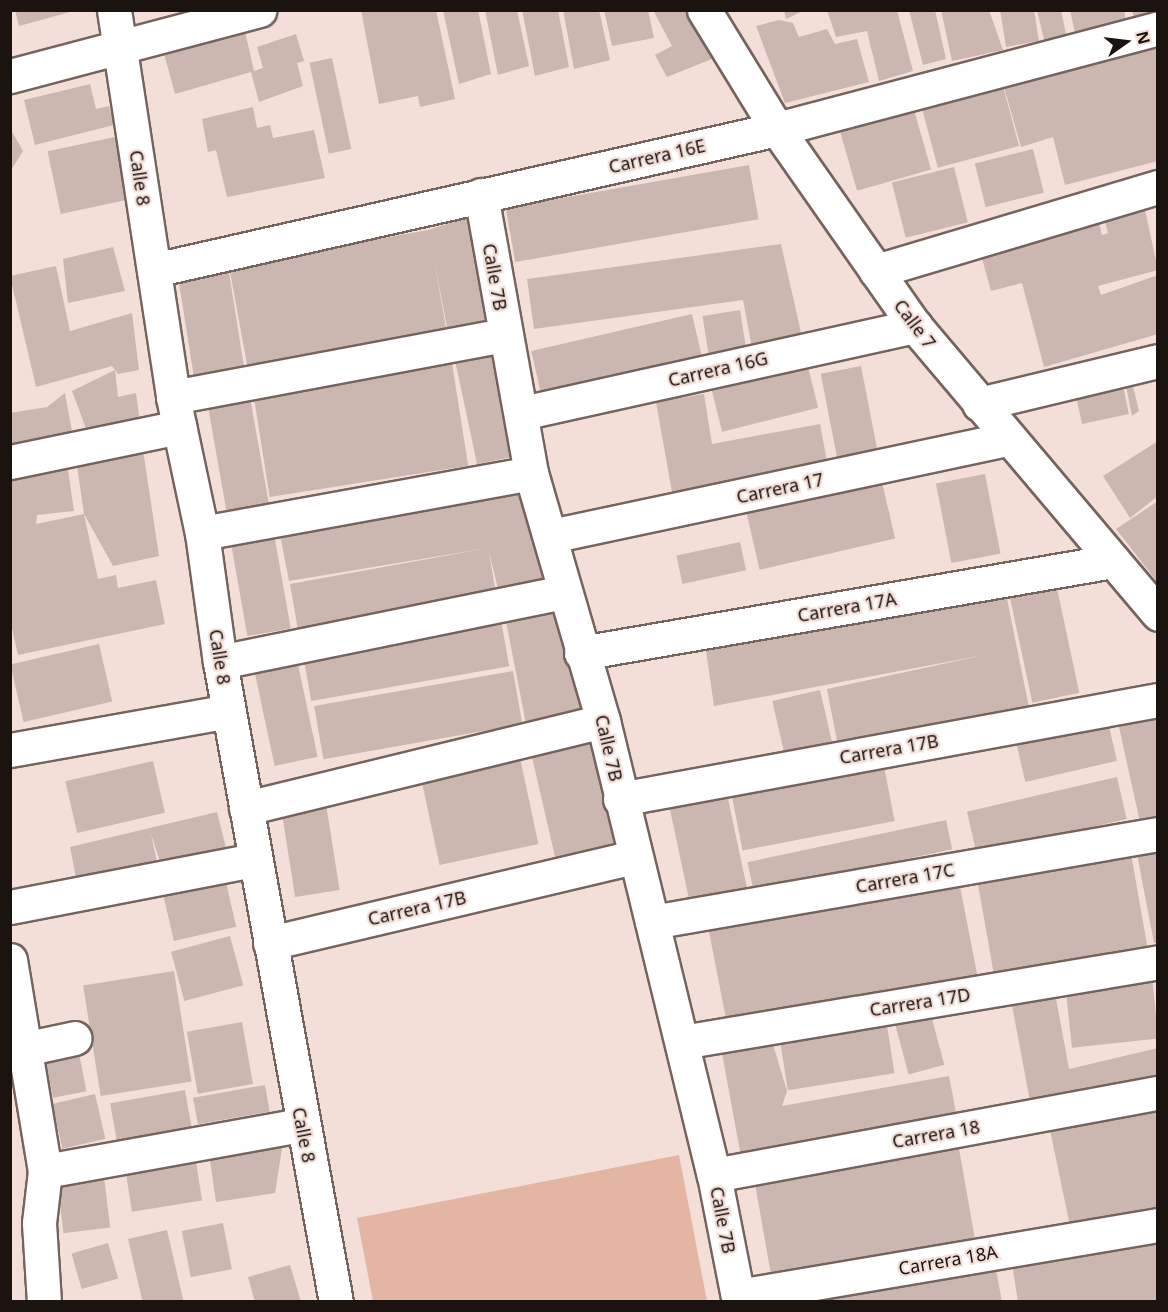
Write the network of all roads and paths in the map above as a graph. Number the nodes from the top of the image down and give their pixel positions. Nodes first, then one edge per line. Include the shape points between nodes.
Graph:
1 (114, 10) edge
2 (259, 10) edge
3 (704, 10) edge
4 (1158, 28) edge
5 (121, 45) junction
6 (10, 76) edge
7 (777, 129) junction
8 (1158, 188) edge
9 (480, 195) junction
10 (154, 270) junction
11 (876, 271) junction
12 (915, 326) junction
13 (505, 335) junction
14 (1158, 361) edge
15 (979, 404) junction
16 (176, 412) junction
17 (522, 413) junction
18 (1008, 439) junction
19 (10, 462) edge
20 (531, 473) junction
21 (202, 533) junction
22 (551, 536) junction
23 (1113, 561) junction
24 (563, 592) junction
25 (1158, 614) edge
26 (581, 653) junction
27 (220, 663) junction
28 (1158, 700) edge
29 (229, 711) junction
30 (603, 721) junction
31 (10, 750) edge
32 (621, 799) junction
33 (246, 808) junction
34 (1158, 834) edge
35 (635, 857) junction
36 (255, 860) junction
37 (10, 908) edge
38 (652, 922) junction
39 (270, 943) junction
40 (10, 960) edge
41 (1158, 962) edge
42 (75, 1038) dead end
43 (682, 1042) junction
44 (19, 1050) edge
45 (1158, 1093) edge
46 (301, 1125) junction
47 (45, 1171) junction
48 (714, 1174) junction
49 (1158, 1225) edge
50 (739, 1299) edge
51 (44, 1302) edge
52 (336, 1302) edge

1 - 5 street, Calle 8
2 - 5 street
3 - 7 street, Calle 7
4 - 7 street, Carrera 16E
5 - 6 street
5 - 10 street, Calle 8
7 - 9 street, Carrera 16E
7 - 11 street, Calle 7
8 - 11 street
9 - 10 street, Carrera 16E
9 - 13 street, Calle 7B
10 - 16 street, Calle 8
11 - 12 street, Calle 7
12 - 15 street, Calle 7
12 - 17 street, Carrera 16G
13 - 16 street
13 - 17 street, Calle 7B
14 - 15 street
15 - 18 street, Calle 7
16 - 19 street
16 - 21 street, Calle 8
17 - 20 street, Calle 7B
18 - 22 street, Carrera 17
18 - 23 street, Calle 7
20 - 21 street
20 - 22 street, Calle 7B
21 - 27 street, Calle 8
22 - 24 street, Calle 7B
23 - 25 street, Calle 7
23 - 26 street, Carrera 17A
24 - 26 street, Calle 7B
24 - 27 street
26 - 30 street, Calle 7B
27 - 29 street, Calle 8
28 - 32 street, Carrera 17B
29 - 31 street
29 - 33 street, Calle 8
30 - 32 street, Calle 7B
30 - 33 street
32 - 35 street, Calle 7B
33 - 36 street, Calle 8
34 - 38 street, Carrera 17C
35 - 38 street, Calle 7B
35 - 39 street, Carrera 17B
36 - 37 street
36 - 39 street, Calle 8
38 - 43 street, Calle 7B
39 - 46 street, Calle 8
40 - 44 street
41 - 43 street, Carrera 17D
42 - 44 street
43 - 48 street, Calle 7B
44 - 47 street
45 - 48 street, Carrera 18
46 - 47 street
46 - 52 street, Calle 8
47 - 51 street via 39,1223
48 - 50 street, Calle 7B
49 - 50 street, Carrera 18A

